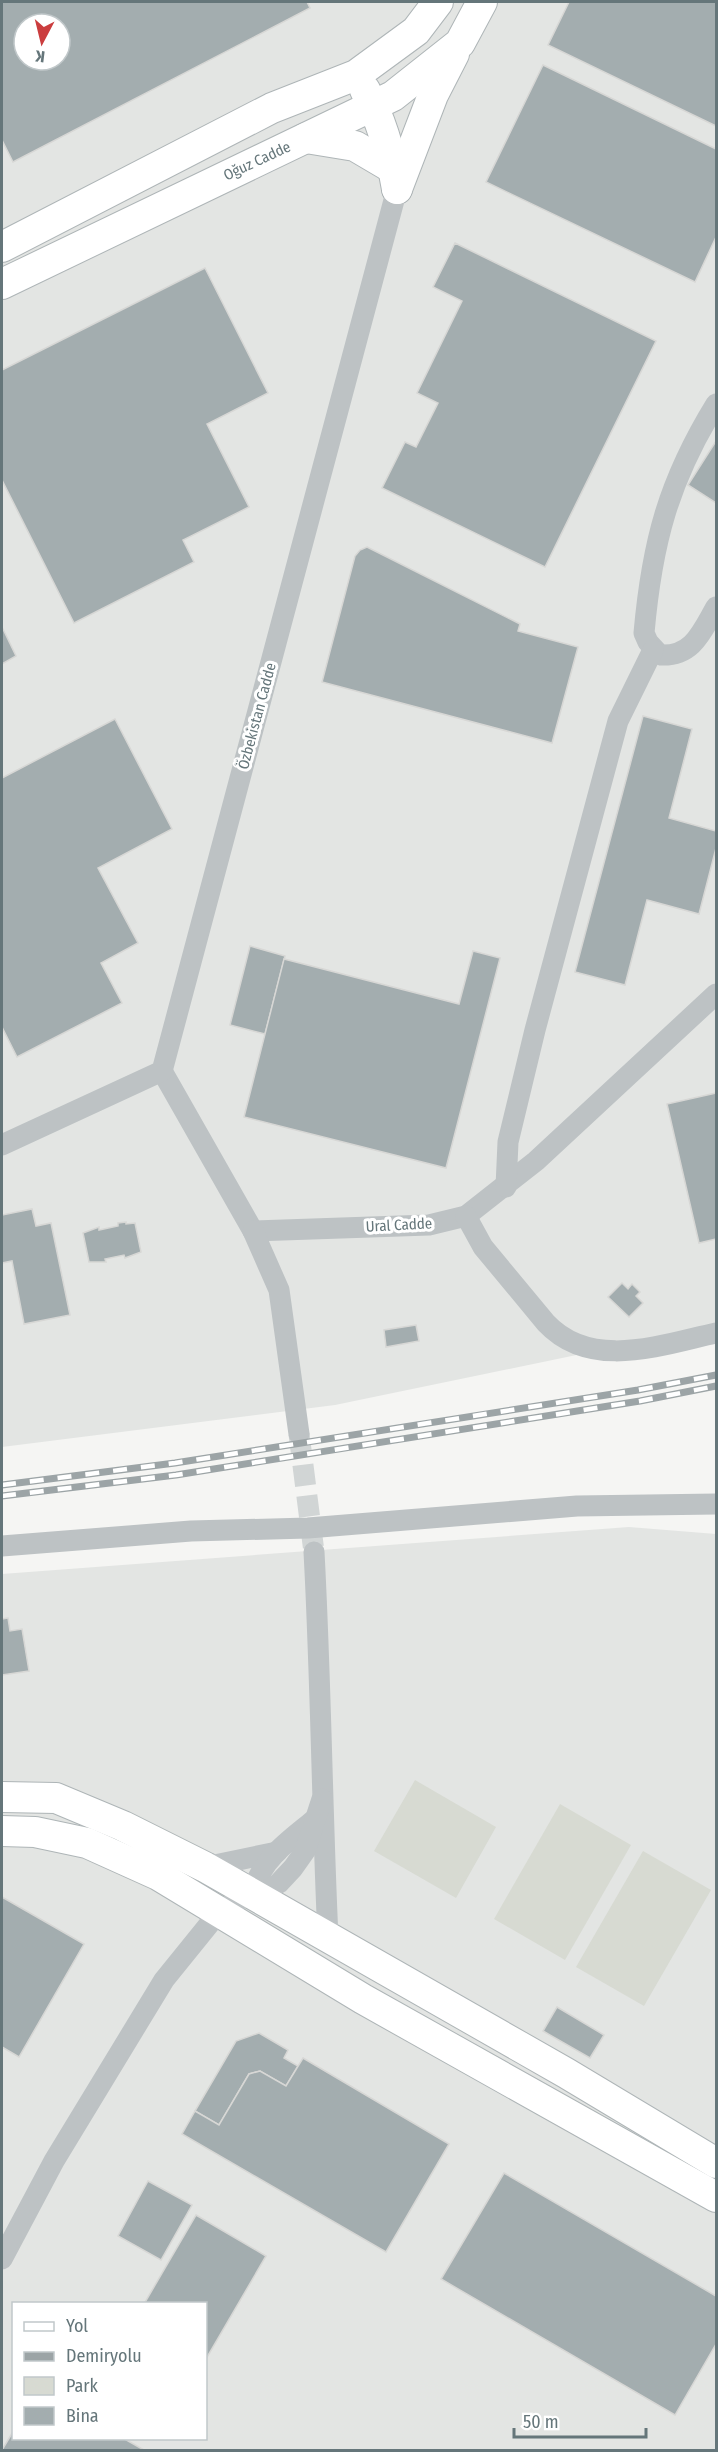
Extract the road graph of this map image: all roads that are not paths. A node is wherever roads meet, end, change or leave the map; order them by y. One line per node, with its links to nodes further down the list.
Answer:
1 (438, 2): 4 (street)
2 (482, 2): 3 (street, Oğuz Cadde)
3 (459, 43): 5 (street, Oğuz Cadde); 7 (street)
4 (356, 75): 5 (street); 8 (street)
5 (374, 107): 6 (street, Oğuz Cadde); 7 (street)
6 (306, 138): 7 (street); 9 (street, Oğuz Cadde)
7 (396, 179): 14 (street, Özbekistan Cadde)
8 (2, 247)
9 (2, 284)
10 (717, 404): 12 (street)
11 (717, 607): 12 (street)
12 (653, 650): 16 (street)
13 (717, 994): 16 (street, Ural Cadde)
14 (162, 1071): 15 (street); 18 (street)
15 (2, 1145)
16 (506, 1187): 17 (street, Ural Cadde)
17 (466, 1216): 18 (street, Ural Cadde); 19 (street)
18 (253, 1231): 20 (street)
19 (717, 1333)
20 (299, 1434)
21 (717, 1504): 22 (street)
22 (2, 1546)
23 (314, 1552): 25 (street)
24 (2, 1797): 29 (street)
25 (322, 1799): 26 (street); 32 (street)
26 (314, 1820): 28 (street); 30 (street)
27 (2, 1831): 31 (street)
28 (277, 1852): 29 (street); 30 (street)
29 (204, 1867): 30 (street)
30 (251, 1893): 31 (street); 32 (street)
31 (219, 1912): 34 (street); 35 (street)
32 (328, 1938): 33 (street)
33 (717, 2163)
34 (717, 2197)
35 (2, 2259)

